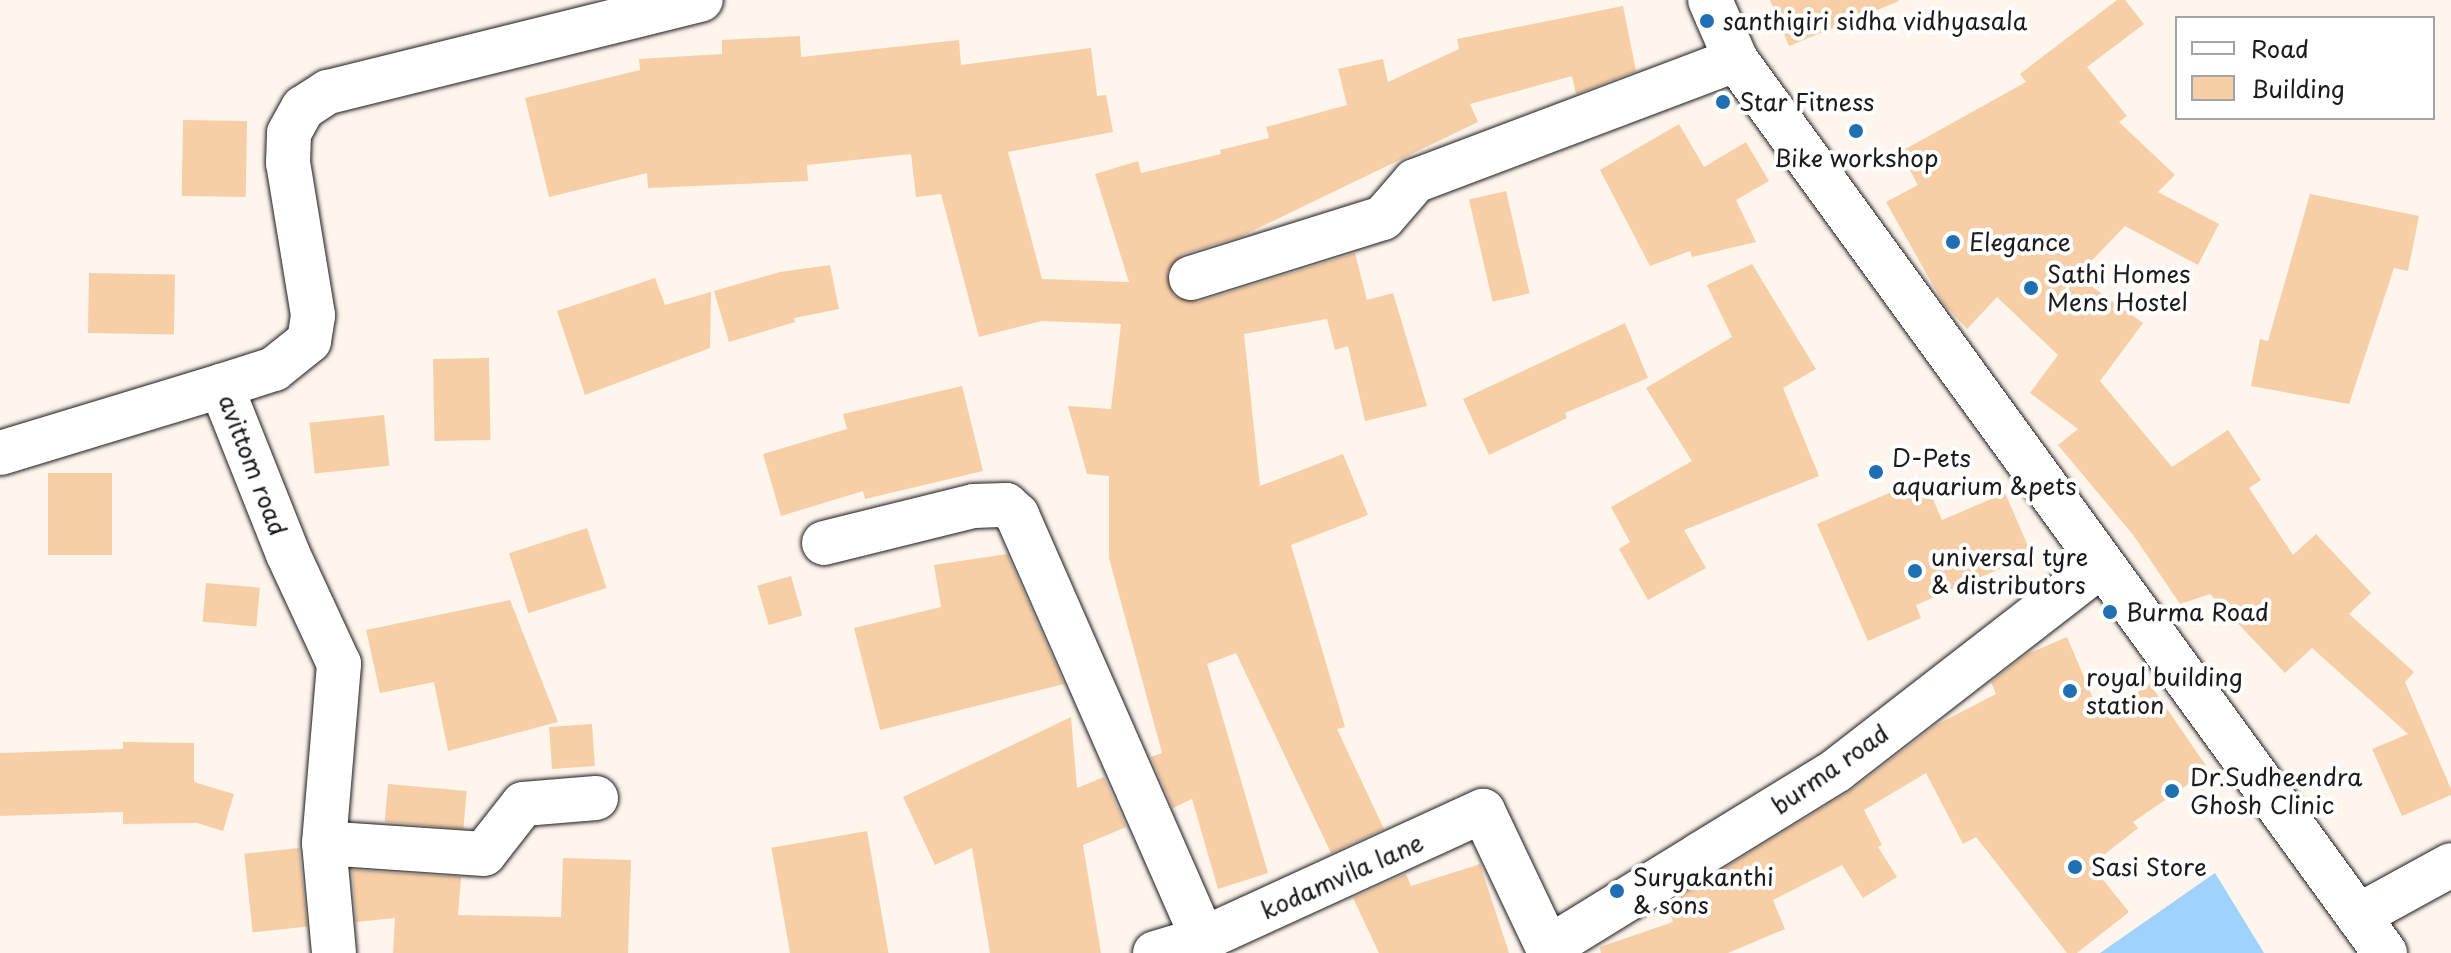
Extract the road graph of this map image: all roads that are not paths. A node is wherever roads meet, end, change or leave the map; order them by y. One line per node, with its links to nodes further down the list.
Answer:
1 (701, 0): 5 (street, avittom road)
2 (1710, 0): 3 (street)
3 (1736, 60): 4 (street); 8 (street)
4 (1191, 278)
5 (221, 386): 6 (street); 10 (street, avittom road)
6 (0, 453)
7 (824, 543): 13 (street)
8 (2101, 565): 12 (street); 14 (street, burma road)
9 (596, 798): 10 (street)
10 (324, 843): 15 (street)
11 (2451, 865): 12 (street)
12 (2358, 916): 17 (street)
13 (1203, 939): 14 (street, kodamvila lane); 16 (street, kodamvila lane)
14 (1549, 950)
15 (334, 953)
16 (1155, 953)
17 (2385, 953)

